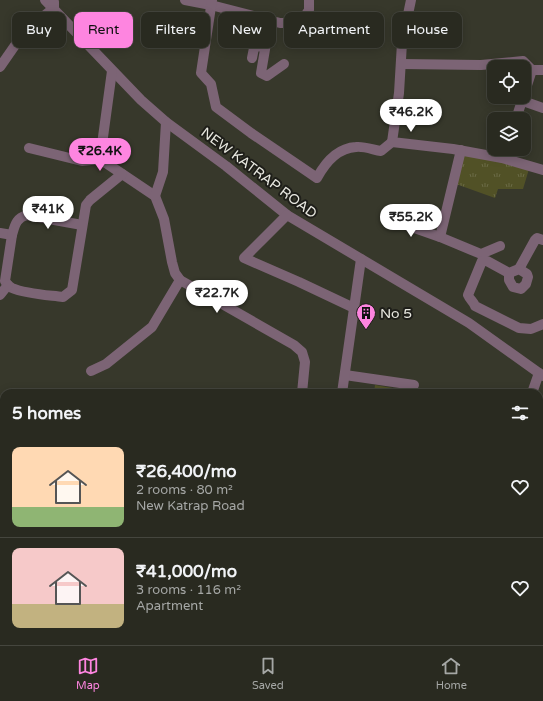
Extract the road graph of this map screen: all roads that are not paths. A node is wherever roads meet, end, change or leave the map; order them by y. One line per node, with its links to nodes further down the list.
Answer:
1 (45, 0): 6 (street, NEW KATRAP ROAD)
2 (185, 0): 5 (street)
3 (309, 0): 8 (street)
4 (411, 0): 13 (street)
5 (211, 2): 7 (street); 22 (street)
6 (54, 4): 14 (street); 17 (street, NEW KATRAP ROAD)
7 (244, 12)
8 (276, 22)
9 (254, 48): 11 (street)
10 (265, 48): 12 (street)
11 (252, 58)
12 (284, 64)
13 (401, 64): 15 (street); 22 (street)
14 (0, 67)
15 (532, 70): 16 (street); 18 (street)
16 (543, 70)
17 (112, 71): 21 (street, NEW KATRAP ROAD); 27 (street)
18 (531, 73)
19 (531, 104): 20 (street)
20 (543, 108)
21 (166, 122): 30 (street); 31 (street, NEW KATRAP ROAD)
22 (392, 142): 24 (street)
23 (30, 148): 27 (street)
24 (462, 150): 25 (street); 36 (street)
25 (487, 152)
26 (511, 156): 28 (street)
27 (100, 159): 29 (street)
28 (543, 170)
29 (122, 174): 30 (street); 33 (street)
30 (155, 196): 42 (street)
31 (287, 215): 39 (street, NEW KATRAP ROAD); 45 (street)
32 (389, 219): 36 (street)
33 (82, 225): 35 (street); 43 (street)
34 (0, 233): 35 (street)
35 (12, 235): 43 (street)
36 (440, 237): 38 (street)
37 (543, 240): 40 (street)
38 (500, 246)
39 (361, 259): 45 (street); 48 (street, NEW KATRAP ROAD)
40 (519, 269): 41 (street); 41 (street)
41 (509, 273): 46 (street)
42 (180, 280): 47 (street); 51 (street)
43 (8, 285): 44 (street)
44 (0, 295)
45 (354, 308): 49 (street)
46 (543, 324)
47 (91, 371)
48 (541, 374): 53 (street)
49 (345, 375): 50 (street); 52 (street)
50 (414, 385)
51 (302, 389)
52 (343, 389)
53 (534, 389)

